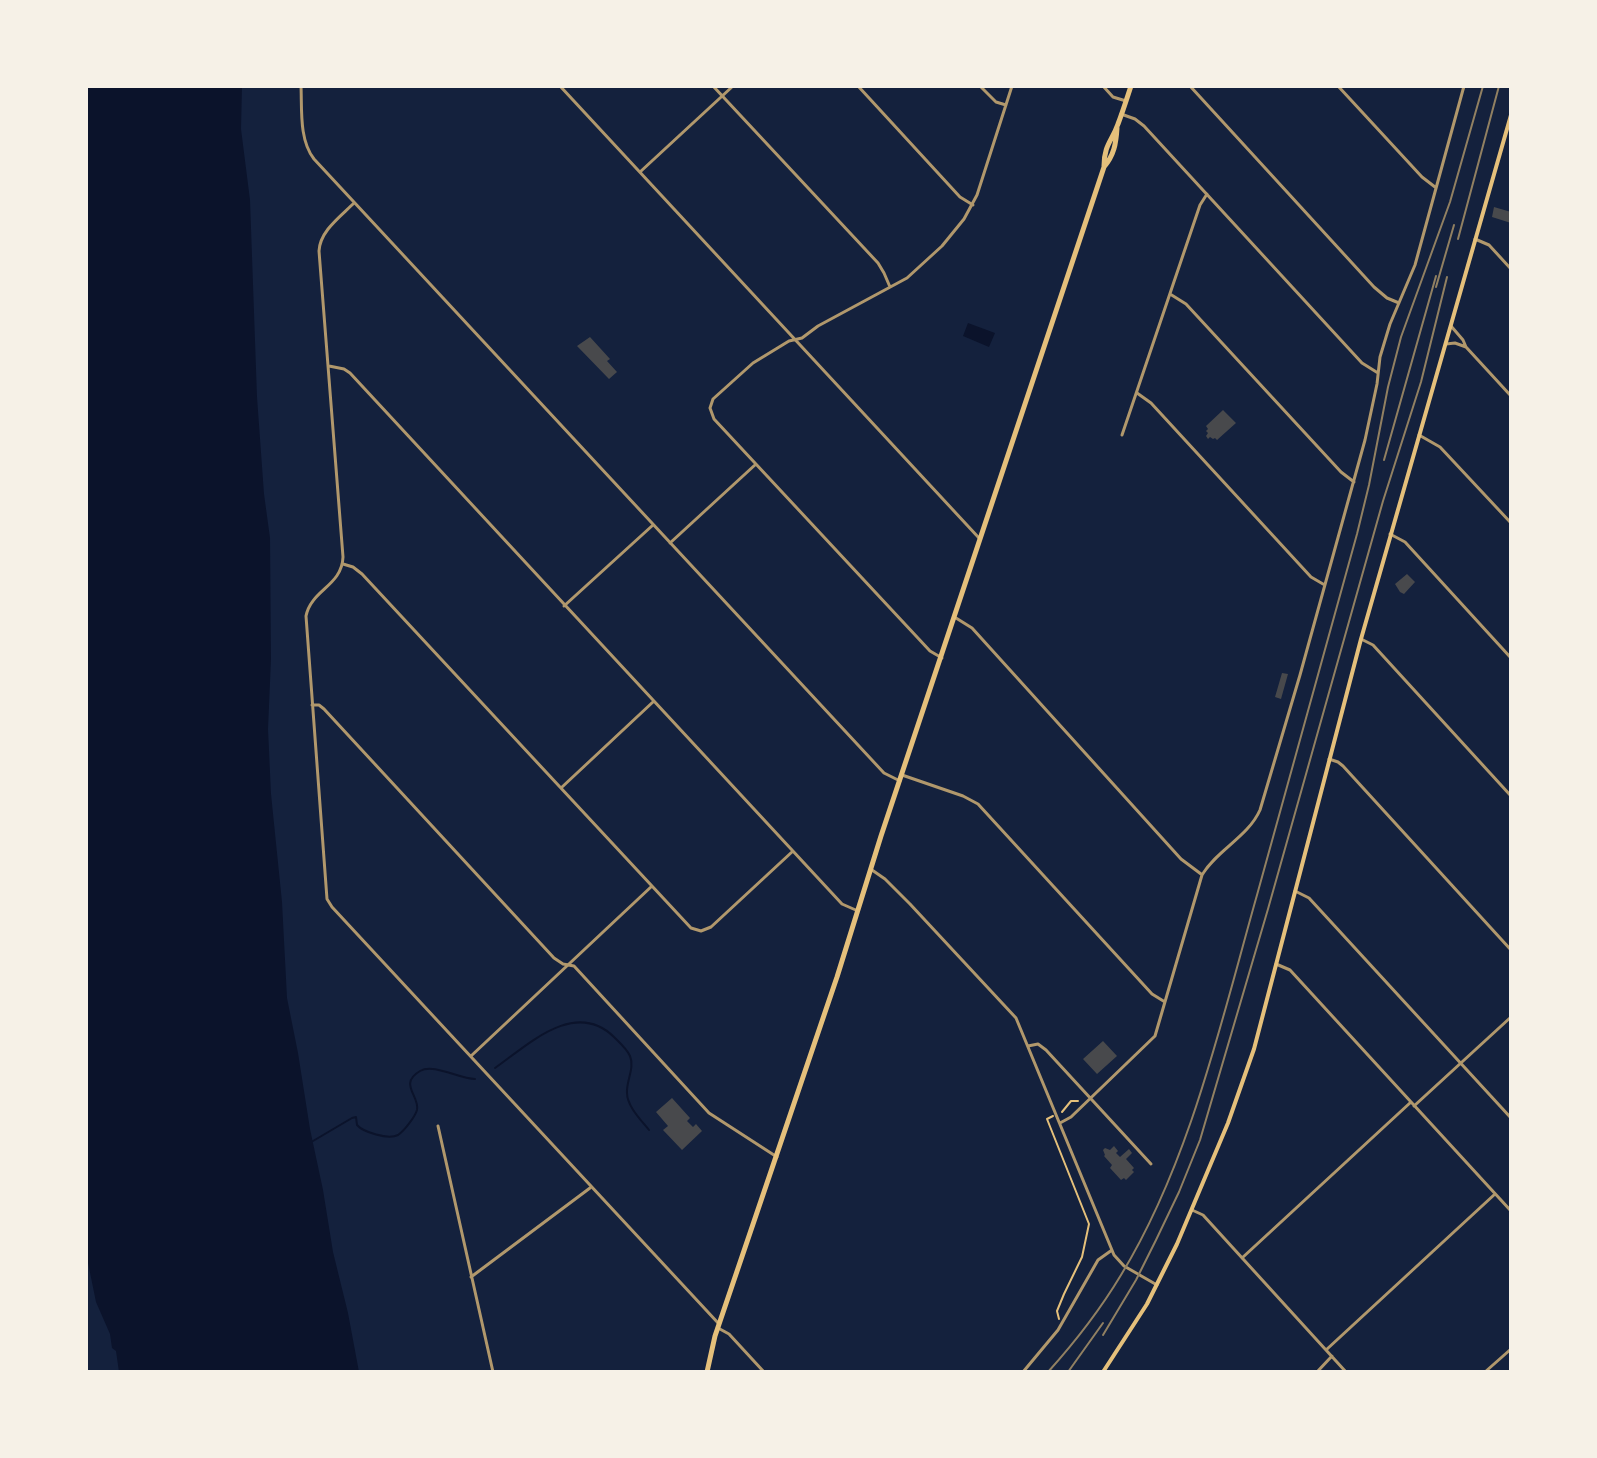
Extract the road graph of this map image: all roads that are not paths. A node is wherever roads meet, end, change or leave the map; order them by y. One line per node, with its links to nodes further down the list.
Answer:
1 (301, 86): 21 (street)
2 (560, 86): 18 (street)
3 (713, 86): 13 (street)
4 (733, 86): 13 (street)
5 (858, 86): 22 (street)
6 (980, 86): 15 (street)
7 (1012, 86): 15 (street)
8 (1103, 86): 14 (street)
9 (1131, 86): 14 (main road)
10 (1190, 86): 27 (street)
11 (1339, 86): 19 (street)
12 (1464, 86): 19 (street)
13 (722, 96): 18 (street); 25 (street)
14 (1126, 101): 16 (main road)
15 (1006, 105): 22 (street)
16 (1121, 114): 20 (street); 43 (main road)
17 (1511, 115): 23 (main road)
18 (640, 172): 29 (street)
19 (1436, 188): 27 (street)
20 (1207, 194): 26 (street); 33 (street)
21 (354, 203): 32 (street); 41 (street)
22 (973, 205): 25 (street)
23 (1475, 239): 24 (street); 28 (main road)
24 (1511, 269)
25 (890, 287): 29 (street)
26 (1170, 294): 34 (street); 39 (street)
27 (1399, 303): 33 (street)
28 (1451, 325): 30 (main road); 31 (street)
29 (795, 339): 38 (street); 43 (street)
30 (1445, 344): 31 (street); 37 (main road)
31 (1466, 347): 35 (street)
32 (328, 365): 45 (street); 47 (street)
33 (1378, 373): 39 (street)
34 (1137, 393): 36 (street); 46 (street)
35 (1511, 396)
36 (1122, 435)
37 (1419, 435): 40 (street); 42 (main road)
38 (756, 464): 44 (street); 50 (street)
39 (1354, 482): 46 (street)
40 (1511, 523)
41 (653, 525): 44 (street); 47 (street)
42 (1390, 534): 49 (main road); 51 (street)
43 (980, 540): 48 (main road)
44 (670, 543): 55 (street)
45 (343, 564): 53 (street); 56 (street)
46 (1325, 585): 60 (street)
47 (564, 606): 52 (street)
48 (956, 618): 50 (main road); 60 (street)
49 (1361, 639): 54 (main road); 57 (street)
50 (942, 658): 55 (main road)
51 (1511, 658)
52 (654, 701): 56 (street); 58 (street)
53 (312, 705): 66 (street); 70 (street)
54 (1329, 759): 62 (main road); 64 (street)
55 (901, 778): 59 (main road); 67 (street)
56 (561, 788): 61 (street)
57 (1511, 796)
58 (793, 851): 61 (street); 63 (street)
59 (871, 869): 63 (main road); 69 (street)
60 (1202, 875): 67 (street)
61 (652, 886): 66 (street)
62 (1295, 891): 65 (main road); 71 (street)
63 (858, 911): 77 (main road)
64 (1511, 950)
65 (1276, 964): 73 (street); 81 (main road)
66 (568, 965): 70 (street); 77 (street)
67 (1165, 1002): 72 (street)
68 (1511, 1017): 71 (street)
69 (1028, 1046): 72 (street); 75 (street)
70 (470, 1056): 79 (street)
71 (1460, 1063): 73 (street); 74 (street)
72 (1090, 1098): 75 (street); 78 (street)
73 (1413, 1104): 80 (street); 84 (street)
74 (1511, 1118)
75 (1060, 1123): 83 (street)
76 (438, 1126): 85 (street)
77 (777, 1157): 87 (main road)
78 (1151, 1164)
79 (591, 1187): 85 (street); 87 (street)
80 (1495, 1194): 82 (street); 89 (street)
81 (1192, 1210): 84 (street); 86 (main road)
82 (1511, 1211)
83 (1112, 1250): 86 (street); 94 (street)
84 (1242, 1258): 89 (street)
85 (471, 1277): 91 (street)
86 (1157, 1285): 95 (main road)
87 (718, 1326): 92 (main road); 93 (street)
88 (1511, 1349): 98 (street)
89 (1326, 1350): 90 (street)
90 (1332, 1356): 96 (street); 97 (street)
91 (493, 1372)
92 (707, 1372)
93 (764, 1372)
94 (1023, 1372)
95 (1103, 1372)
96 (1317, 1372)
97 (1346, 1372)
98 (1485, 1372)

